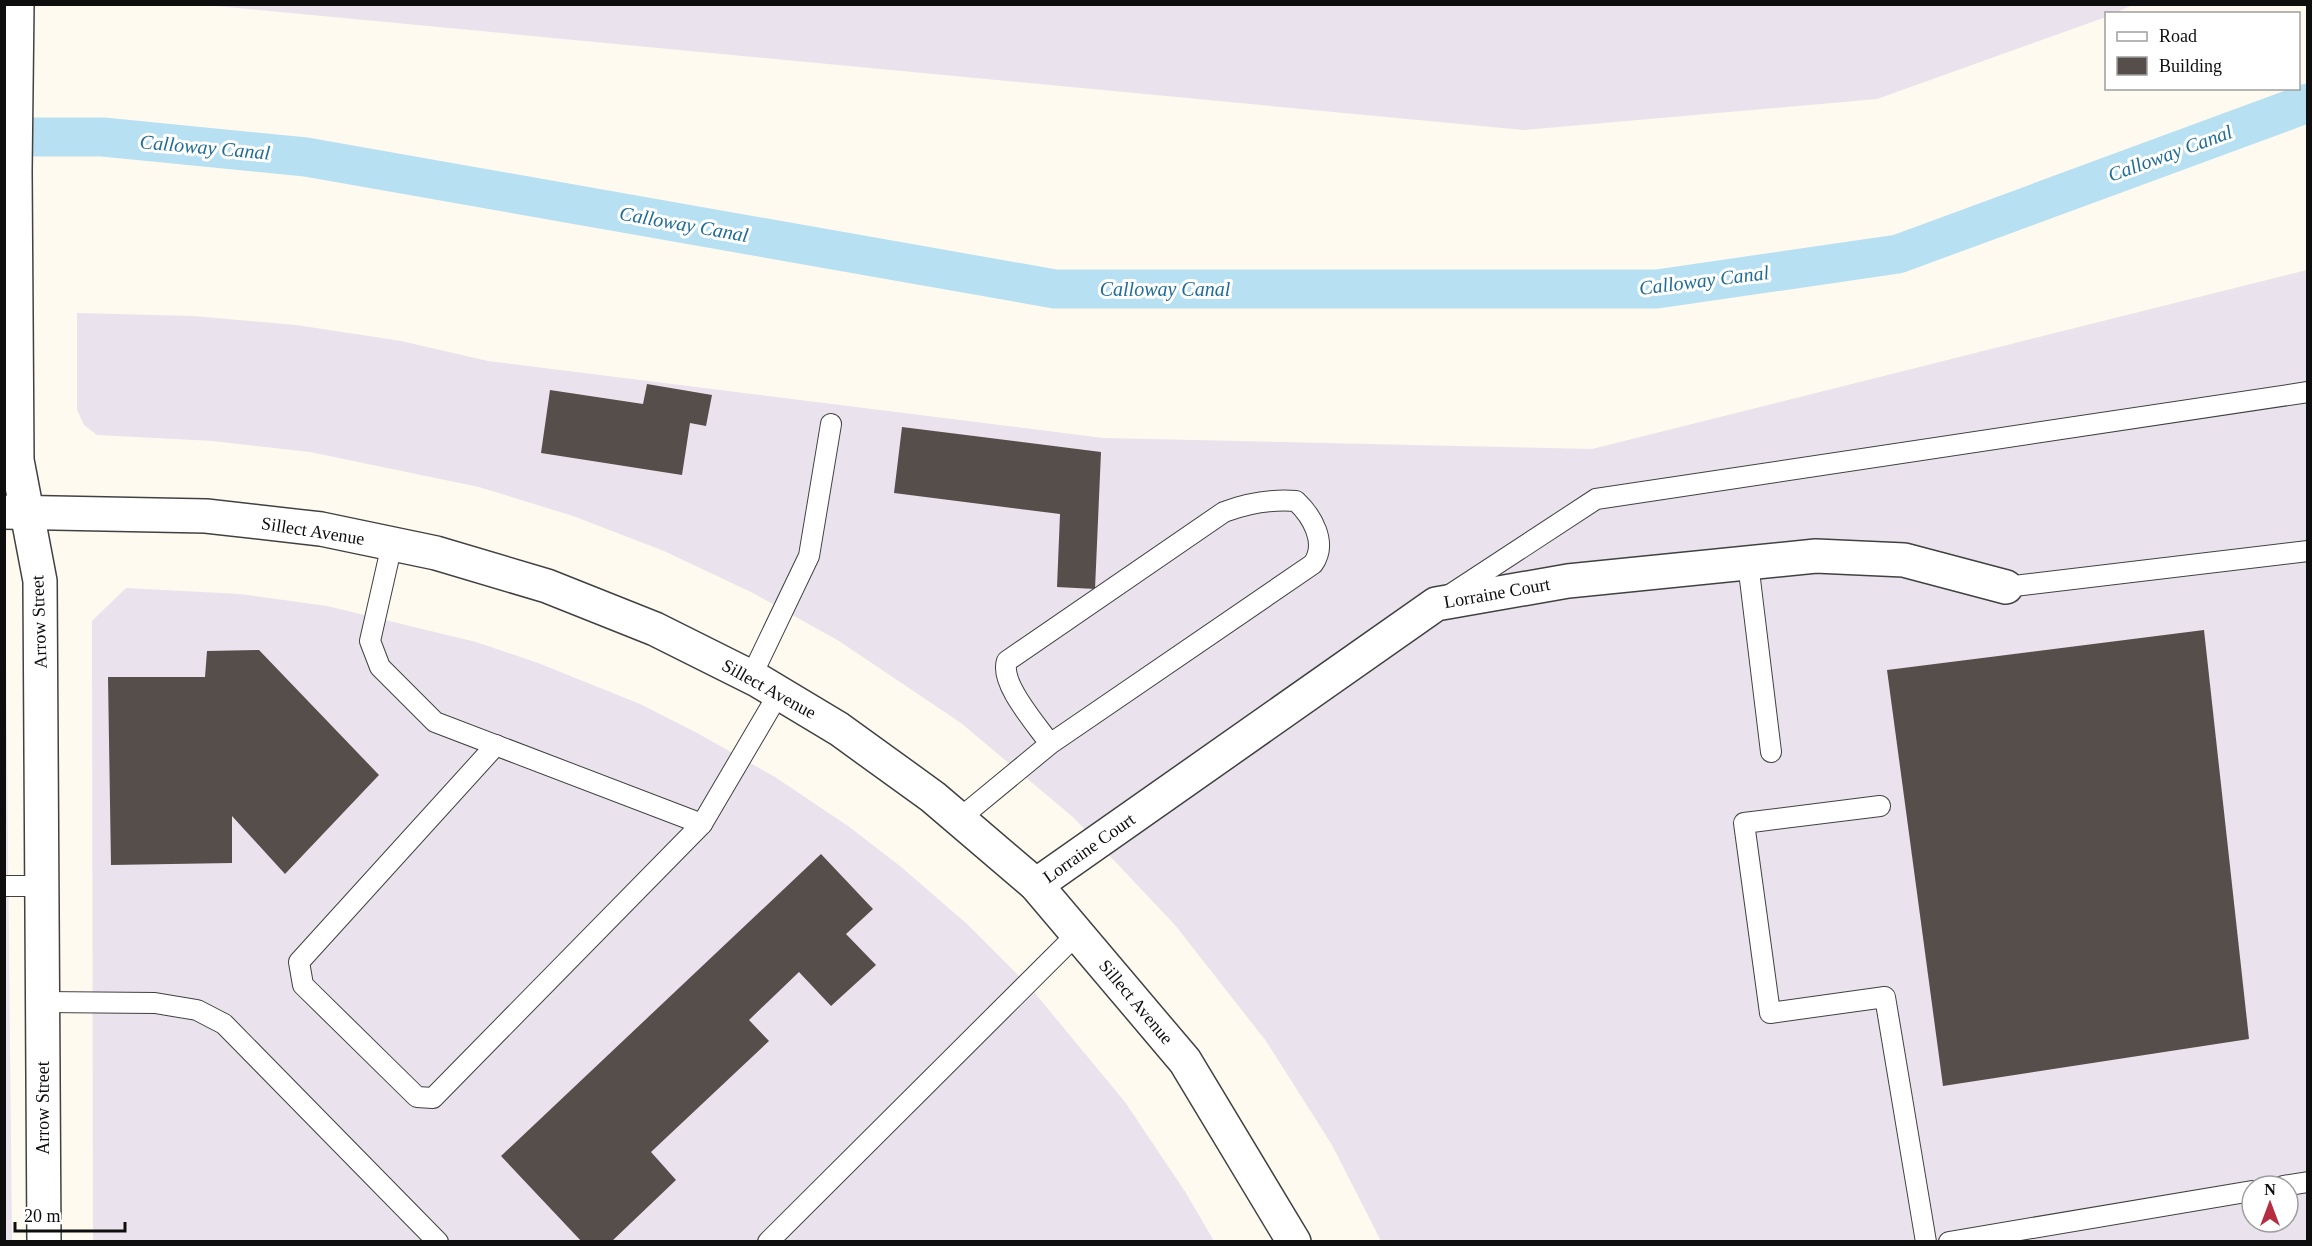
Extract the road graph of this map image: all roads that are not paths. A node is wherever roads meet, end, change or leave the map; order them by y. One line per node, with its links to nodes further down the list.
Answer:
1 (17, 4): 4 (street, Arrow Street)
2 (2307, 392): 9 (lane)
3 (831, 424): 10 (lane)
4 (16, 512): 5 (street, Sillect Avenue); 20 (street, Arrow Street)
5 (392, 544): 10 (street, Sillect Avenue); 13 (lane)
6 (2307, 550): 8 (lane)
7 (1748, 563): 8 (street, Lorraine Court); 9 (street, Lorraine Court); 14 (lane)
8 (2006, 587)
9 (1436, 604): 18 (street, Lorraine Court)
10 (751, 677): 11 (street, Sillect Avenue)
11 (779, 693): 16 (street, Sillect Avenue); 17 (lane)
12 (1050, 744): 12 (lane); 16 (lane)
13 (496, 745): 17 (lane); 17 (lane)
14 (1771, 752)
15 (1880, 806): 28 (lane)
16 (959, 819): 18 (street, Sillect Avenue)
17 (702, 825)
18 (1036, 885): 21 (street, Sillect Avenue)
19 (4, 886): 20 (lane)
20 (42, 886): 22 (street, Arrow Street)
21 (1078, 933): 26 (lane); 27 (street, Sillect Avenue)
22 (43, 1002): 24 (street, Arrow Street); 25 (lane)
23 (2240, 1193): 29 (lane)
24 (44, 1242)
25 (438, 1242)
26 (768, 1242)
27 (1294, 1242)
28 (1926, 1242)
29 (1949, 1242)

